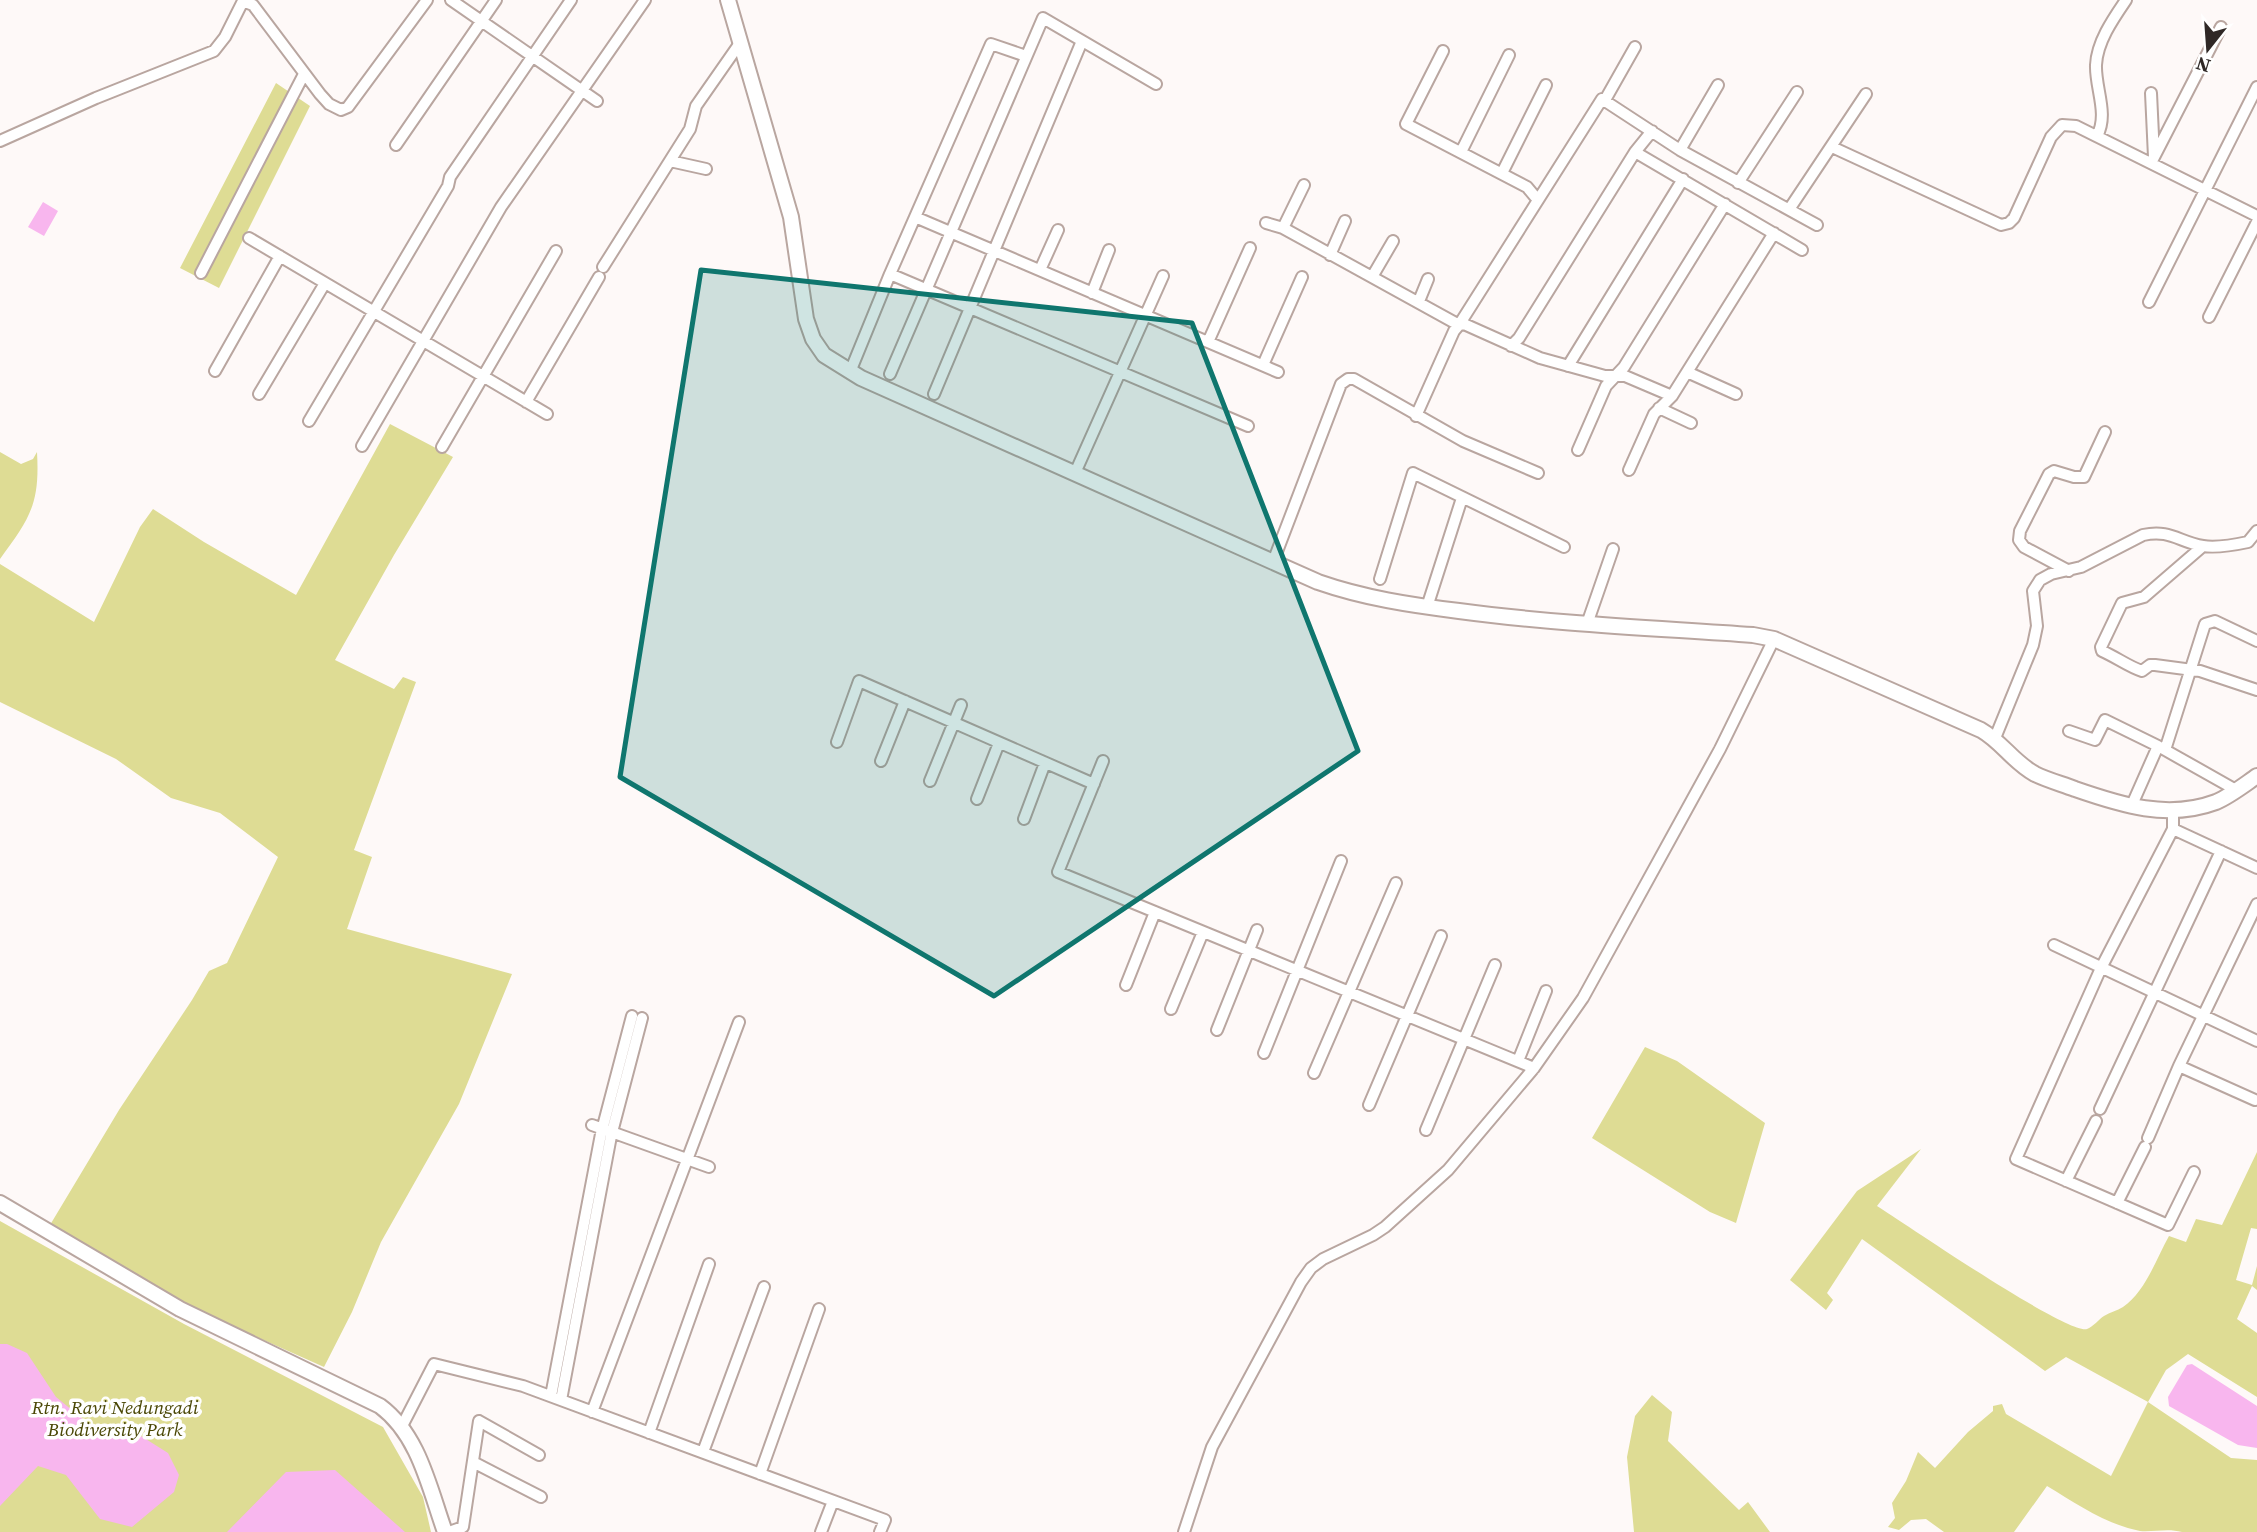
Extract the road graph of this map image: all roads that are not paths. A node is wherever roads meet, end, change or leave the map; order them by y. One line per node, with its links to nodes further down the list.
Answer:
1 (427, 0): 17 (street)
2 (451, 0): 8 (street)
3 (496, 0): 8 (street)
4 (571, 0): 16 (street)
5 (645, 0): 22 (street)
6 (728, 0): 11 (street)
7 (2126, 0): 29 (street)
8 (482, 22): 16 (street); 31 (street)
9 (2221, 27): 37 (street)
10 (1082, 41): 15 (street); 18 (street); 63 (street)
11 (740, 43): 36 (street); 89 (street)
12 (1635, 47): 26 (street)
13 (1443, 51): 34 (street)
14 (1509, 55): 34 (street)
15 (1026, 56): 48 (street); 55 (street)
16 (533, 57): 22 (street); 79 (street)
17 (304, 74): 30 (street); 67 (street)
18 (1156, 85)
19 (1546, 85): 39 (street)
20 (1718, 85): 33 (street)
21 (2257, 87): 43 (street)
22 (582, 91): 27 (street); 83 (street)
23 (1797, 92): 41 (street)
24 (2151, 93): 37 (street)
25 (1866, 94): 32 (street)
26 (1605, 100): 28 (street); 44 (street)
27 (597, 101)
28 (1652, 131): 33 (street); 35 (street)
29 (2097, 136): 32 (street); 37 (street)
30 (0, 141)
31 (397, 145)
32 (1832, 147): 46 (street)
33 (1680, 150): 41 (street)
34 (1461, 152): 39 (street)
35 (1636, 152): 40 (street); 85 (street)
36 (670, 161): 38 (street); 100 (street)
37 (2153, 161): 43 (street)
38 (706, 169)
39 (1502, 173): 44 (street)
40 (1683, 179): 45 (street); 87 (street)
41 (1738, 183): 46 (street)
42 (1304, 185): 53 (street)
43 (2205, 190): 47 (street); 77 (street)
44 (1537, 199): 82 (street)
45 (1725, 204): 56 (street); 95 (street)
46 (1790, 208): 52 (street)
47 (2257, 216)
48 (915, 217): 55 (street); 68 (street)
49 (1345, 221): 64 (street)
50 (2257, 222): 81 (street)
51 (1266, 223): 53 (street)
52 (1817, 225)
53 (1283, 228): 64 (street)
54 (1058, 230): 66 (street)
55 (951, 232): 63 (street); 74 (street)
56 (1774, 233): 61 (street); 92 (street)
57 (249, 238): 65 (street)
58 (1393, 242): 71 (street)
59 (1250, 248): 84 (street)
60 (1109, 250): 75 (street)
61 (1802, 250)
62 (556, 251): 94 (street)
63 (994, 251): 66 (street); 78 (street)
64 (1330, 254): 71 (street)
65 (280, 256): 73 (street); 88 (street)
66 (1040, 270): 75 (street)
67 (201, 273)
68 (890, 274): 74 (street); 89 (street)
69 (1163, 276): 80 (street)
70 (1303, 277): 86 (street)
71 (1372, 277): 76 (street)
72 (1429, 279): 76 (street)
73 (325, 283): 79 (street); 96 (street)
74 (926, 289): 78 (street); 93 (street)
75 (1092, 293): 80 (street)
76 (1419, 301): 82 (street)
77 (2149, 302)
78 (970, 308): 90 (street); 97 (street)
79 (374, 312): 83 (street); 104 (street)
80 (1145, 315): 84 (street); 90 (street)
81 (2210, 317)
82 (1459, 325): 85 (street); 103 (street)
83 (423, 341): 94 (street); 108 (street)
84 (1208, 342): 86 (street)
85 (1511, 346): 87 (street)
86 (1263, 365): 91 (street)
87 (1568, 366): 95 (street)
88 (215, 371)
89 (850, 372): 112 (street)
90 (1120, 372): 106 (street); 112 (street)
91 (1278, 372)
92 (1687, 373): 98 (street); 99 (street)
93 (890, 374)
94 (483, 376): 100 (street); 109 (street)
95 (1615, 376): 99 (street); 110 (street)
96 (259, 394)
97 (934, 394)
98 (1735, 394)
99 (1672, 396): 101 (street)
100 (526, 402): 102 (street)
101 (1659, 408): 105 (street); 111 (street)
102 (547, 414)
103 (1416, 416): 113 (street); 119 (street)
104 (309, 421)
105 (1691, 423)
106 (1248, 426)
107 (2105, 432): 120 (street)
108 (362, 446)
109 (442, 447)
110 (1578, 450)
111 (1629, 470)
112 (1075, 473): 119 (street)
113 (1538, 473)
114 (1462, 498): 117 (street); 121 (street); 122 (street)
115 (2257, 532): 116 (street)
116 (2203, 546): 120 (street); 126 (street)
117 (1564, 547)
118 (1613, 550): 123 (street)
119 (1273, 562): 122 (street)
120 (2069, 571): 132 (street)
121 (1380, 579)
122 (1427, 607): 123 (street)
123 (1587, 624): 124 (street)
124 (1774, 639): 132 (street); 177 (street)
125 (2257, 641): 126 (street)
126 (2191, 670): 127 (street); 135 (street)
127 (2257, 690)
128 (905, 701): 130 (street); 133 (street); 136 (street)
129 (961, 705): 130 (street)
130 (954, 723): 134 (street); 140 (street)
131 (2069, 731): 135 (street)
132 (1995, 738): 144 (street)
133 (837, 742)
134 (999, 743): 138 (street); 143 (street)
135 (2161, 748): 142 (street); 144 (street)
136 (881, 761)
137 (1103, 761): 141 (street)
138 (1045, 763): 141 (street); 146 (street)
139 (2257, 776): 142 (street)
140 (930, 781)
141 (1094, 784): 153 (street)
142 (2236, 790): 145 (street)
143 (977, 799)
144 (2131, 807): 145 (street)
145 (2173, 810): 147 (street)
146 (1024, 818)
147 (2173, 829): 148 (street); 160 (street)
148 (2221, 851): 150 (street); 165 (street)
149 (1341, 861): 161 (street)
150 (2257, 868)
151 (1396, 883): 164 (street)
152 (2257, 904): 169 (street)
153 (1155, 912): 155 (street); 162 (street)
154 (1257, 930): 158 (street)
155 (1203, 932): 158 (street); 166 (street)
156 (1441, 936): 167 (street)
157 (2054, 945): 160 (street)
158 (1249, 950): 161 (street); 171 (street)
159 (1495, 965): 172 (street)
160 (2101, 968): 165 (street); 188 (street)
161 (1297, 970): 164 (street); 174 (street)
162 (1126, 985)
163 (1546, 991): 175 (street)
164 (1349, 992): 167 (street); 178 (street)
165 (2155, 993): 169 (street); 181 (street)
166 (1171, 1009)
167 (1407, 1016): 172 (street); 180 (street)
168 (637, 1017): 183 (street)
169 (2204, 1017): 173 (street); 176 (street)
170 (739, 1022): 185 (street)
171 (1217, 1030)
172 (1463, 1039): 175 (street); 184 (street)
173 (2256, 1039)
174 (1264, 1053)
175 (1518, 1061): 177 (street)
176 (2179, 1066): 179 (street); 190 (street)
177 (1534, 1068): 207 (street)
178 (1314, 1073)
179 (2255, 1101)
180 (1369, 1105)
181 (2100, 1109)
182 (2096, 1121): 188 (street)
183 (602, 1128): 185 (street); 194 (street)
184 (1426, 1130)
185 (687, 1160): 186 (street); 195 (street)
186 (709, 1167)
187 (2194, 1172): 190 (street)
188 (2066, 1181): 190 (street)
189 (0, 1203): 196 (street)
190 (2117, 1203)
191 (709, 1264): 197 (street)
192 (764, 1287): 198 (street)
193 (819, 1309): 201 (street)
194 (556, 1398): 195 (street); 196 (street)
195 (592, 1412): 197 (street)
196 (402, 1426): 204 (street)
197 (649, 1433): 198 (street)
198 (703, 1452): 201 (street)
199 (539, 1455): 200 (street)
200 (473, 1462): 202 (street); 204 (street)
201 (760, 1474): 203 (street)
202 (541, 1497)
203 (833, 1501): 205 (street); 206 (street)
204 (447, 1532)
205 (821, 1532)
206 (880, 1532)
207 (1184, 1532)

